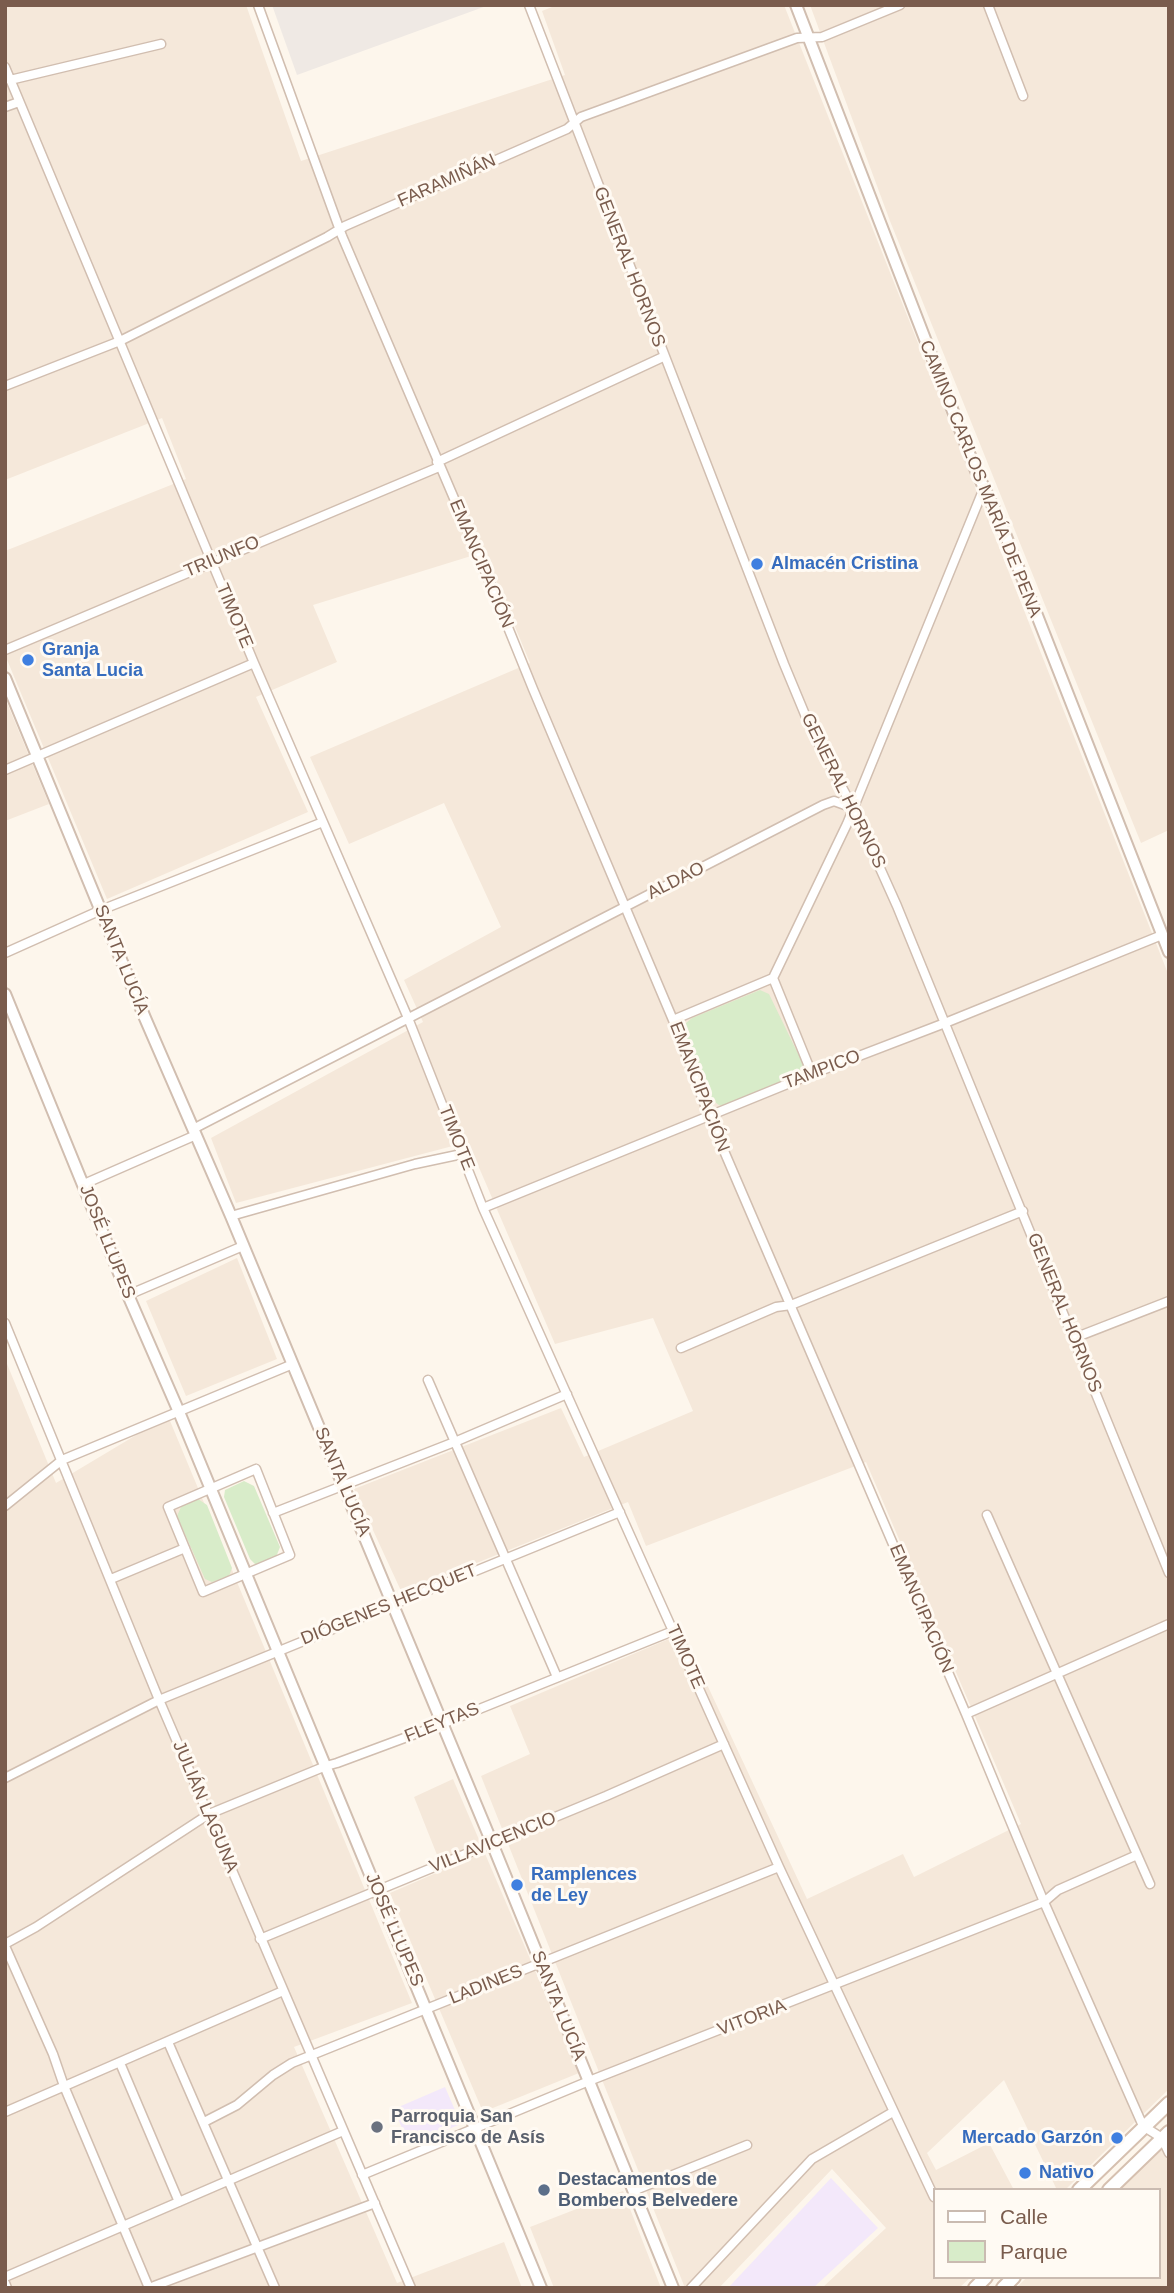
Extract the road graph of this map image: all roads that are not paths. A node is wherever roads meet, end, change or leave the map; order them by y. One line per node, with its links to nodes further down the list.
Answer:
1 (258, 5): 14 (street, EMANCIPACIÓN)
2 (529, 5): 13 (street, GENERAL HORNOS)
3 (796, 5): 6 (street, CAMINO CARLOS MARÍA DE PENA)
4 (900, 5): 6 (street, FARAMIÑÁN)
5 (988, 5): 10 (street)
6 (809, 38): 13 (street, FARAMIÑÁN); 19 (street, CAMINO CARLOS MARÍA DE PENA)
7 (161, 44): 9 (street)
8 (5, 66): 9 (street, TIMOTE)
9 (10, 80): 11 (street, TIMOTE)
10 (1023, 96)
11 (19, 102): 12 (street); 15 (street, TIMOTE)
12 (5, 107)
13 (573, 122): 14 (street, FARAMIÑÁN); 16 (street, GENERAL HORNOS)
14 (340, 229): 15 (street, FARAMIÑÁN); 18 (street, EMANCIPACIÓN)
15 (120, 341): 17 (street, FARAMIÑÁN); 20 (street, TIMOTE)
16 (663, 357): 18 (street, TRIUNFO); 26 (street, GENERAL HORNOS)
17 (5, 386)
18 (438, 465): 20 (street, TRIUNFO); 28 (street, EMANCIPACIÓN)
19 (984, 488): 26 (street); 30 (street, CAMINO CARLOS MARÍA DE PENA)
20 (211, 562): 21 (street, TRIUNFO); 22 (street, TIMOTE)
21 (5, 650)
22 (254, 663): 24 (street); 27 (street, TIMOTE)
23 (5, 678): 24 (street, SANTA LUCÍA)
24 (37, 756): 25 (street); 29 (street, SANTA LUCÍA)
25 (5, 770)
26 (853, 808): 28 (street, ALDAO); 33 (street); 37 (street, GENERAL HORNOS)
27 (323, 822): 29 (street); 35 (street, TIMOTE)
28 (625, 907): 35 (street, ALDAO); 36 (street, EMANCIPACIÓN)
29 (101, 910): 32 (street); 40 (street, SANTA LUCÍA)
30 (1161, 935): 31 (street, CAMINO CARLOS MARÍA DE PENA); 37 (street, TAMPICO)
31 (1169, 952)
32 (5, 953)
33 (773, 978): 36 (street); 38 (street)
34 (5, 994): 42 (street, JOSÉ LLUPES)
35 (408, 1018): 40 (street, ALDAO); 41 (street, TIMOTE)
36 (673, 1020): 39 (street, EMANCIPACIÓN)
37 (945, 1023): 38 (street, TAMPICO); 44 (street, GENERAL HORNOS)
38 (812, 1074): 39 (street, TAMPICO)
39 (709, 1116): 43 (street, TAMPICO); 49 (street, EMANCIPACIÓN)
40 (194, 1132): 42 (street, ALDAO); 45 (street, SANTA LUCÍA)
41 (462, 1154): 43 (street, TIMOTE); 45 (street)
42 (84, 1184): 47 (street, JOSÉ LLUPES)
43 (483, 1208): 56 (street, TIMOTE)
44 (1023, 1212): 49 (street); 51 (street, GENERAL HORNOS)
45 (231, 1216): 46 (street, SANTA LUCÍA)
46 (243, 1246): 47 (street); 54 (street, SANTA LUCÍA)
47 (128, 1295): 57 (street, JOSÉ LLUPES)
48 (1169, 1300): 51 (street)
49 (791, 1305): 53 (street); 78 (street, EMANCIPACIÓN)
50 (5, 1323): 52 (street, JULIÁN LAGUNA)
51 (1074, 1338): 68 (street, GENERAL HORNOS)
52 (9, 1343): 59 (street, JULIÁN LAGUNA)
53 (681, 1349)
54 (293, 1364): 57 (street); 60 (street, SANTA LUCÍA)
55 (428, 1380): 58 (street)
56 (567, 1394): 58 (street); 63 (street, TIMOTE)
57 (179, 1412): 59 (street); 61 (street, JOSÉ LLUPES)
58 (457, 1441): 60 (street); 67 (street)
59 (62, 1460): 62 (street); 70 (street, JULIÁN LAGUNA)
60 (344, 1485): 64 (street); 71 (street, SANTA LUCÍA)
61 (211, 1489): 64 (street); 66 (street); 69 (street, JOSÉ LLUPES)
62 (5, 1506)
63 (620, 1512): 67 (street, DIÓGENES HECQUET); 73 (street, TIMOTE)
64 (273, 1513): 69 (street)
65 (987, 1515): 75 (street)
66 (185, 1548): 69 (street); 70 (street)
67 (505, 1557): 71 (street, DIÓGENES HECQUET); 76 (street)
68 (1169, 1573)
69 (245, 1574): 74 (street, JOSÉ LLUPES)
70 (111, 1579): 77 (street, JULIÁN LAGUNA)
71 (392, 1605): 74 (street, DIÓGENES HECQUET); 79 (street, SANTA LUCÍA)
72 (1169, 1624): 75 (street)
73 (673, 1630): 76 (street, FLEYTAS); 80 (street, TIMOTE)
74 (277, 1651): 77 (street, DIÓGENES HECQUET); 81 (street, JOSÉ LLUPES)
75 (1057, 1674): 78 (street); 85 (street)
76 (557, 1676): 79 (street, FLEYTAS)
77 (159, 1700): 82 (street, DIÓGENES HECQUET); 83 (street, JULIÁN LAGUNA)
78 (966, 1714): 89 (street, EMANCIPACIÓN)
79 (442, 1724): 81 (street, FLEYTAS); 84 (street, SANTA LUCÍA)
80 (724, 1744): 84 (street, VILLAVICENCIO); 86 (street, TIMOTE)
81 (326, 1766): 83 (street, FLEYTAS); 88 (street, JOSÉ LLUPES)
82 (5, 1778)
83 (209, 1814): 90 (street, JULIÁN LAGUNA); 91 (street, FLEYTAS)
84 (492, 1843): 88 (street, VILLAVICENCIO); 92 (street, SANTA LUCÍA)
85 (1137, 1855): 87 (street); 89 (street, VITORIA)
86 (779, 1867): 92 (street, LADINES); 93 (street, TIMOTE)
87 (1150, 1884)
88 (377, 1890): 90 (street, VILLAVICENCIO); 95 (street, JOSÉ LLUPES)
89 (1044, 1902): 93 (street, VITORIA); 105 (street, EMANCIPACIÓN)
90 (260, 1939): 94 (street, JULIÁN LAGUNA)
91 (5, 1945): 100 (street)
92 (541, 1963): 95 (street, LADINES); 99 (street, SANTA LUCÍA)
93 (835, 1986): 99 (street, VITORIA); 103 (street, TIMOTE)
94 (283, 1992): 96 (street); 97 (street, JULIÁN LAGUNA)
95 (427, 2009): 97 (street, LADINES); 106 (street, JOSÉ LLUPES)
96 (168, 2042): 98 (street); 104 (street)
97 (311, 2056): 104 (street, LADINES); 107 (street, JULIÁN LAGUNA)
98 (120, 2063): 100 (street); 117 (street)
99 (589, 2081): 106 (street, VITORIA); 115 (street, SANTA LUCÍA)
100 (64, 2086): 102 (street); 119 (street)
101 (1169, 2102): 105 (main road)
102 (5, 2112)
103 (893, 2112): 116 (street, TIMOTE); 127 (street)
104 (204, 2122): 112 (street)
105 (1143, 2126): 108 (street); 113 (main road)
106 (477, 2128): 111 (street, VITORIA); 125 (street, JOSÉ LLUPES)
107 (343, 2131): 111 (street, JULIÁN LAGUNA); 112 (street)
108 (1165, 2135): 110 (street); 114 (main road)
109 (747, 2146): 115 (street)
110 (1169, 2153)
111 (362, 2175): 118 (street, JULIÁN LAGUNA)
112 (229, 2181): 117 (street); 120 (street)
113 (1081, 2188)
114 (1111, 2188)
115 (633, 2191): 126 (street, SANTA LUCÍA)
116 (932, 2193)
117 (179, 2202): 119 (street)
118 (374, 2203): 120 (street); 124 (street, JULIÁN LAGUNA)
119 (123, 2227): 121 (street); 122 (street)
120 (258, 2248): 122 (street); 123 (street)
121 (5, 2277)
122 (149, 2288)
123 (275, 2288)
124 (411, 2288)
125 (541, 2288)
126 (673, 2288)
127 (691, 2288)

